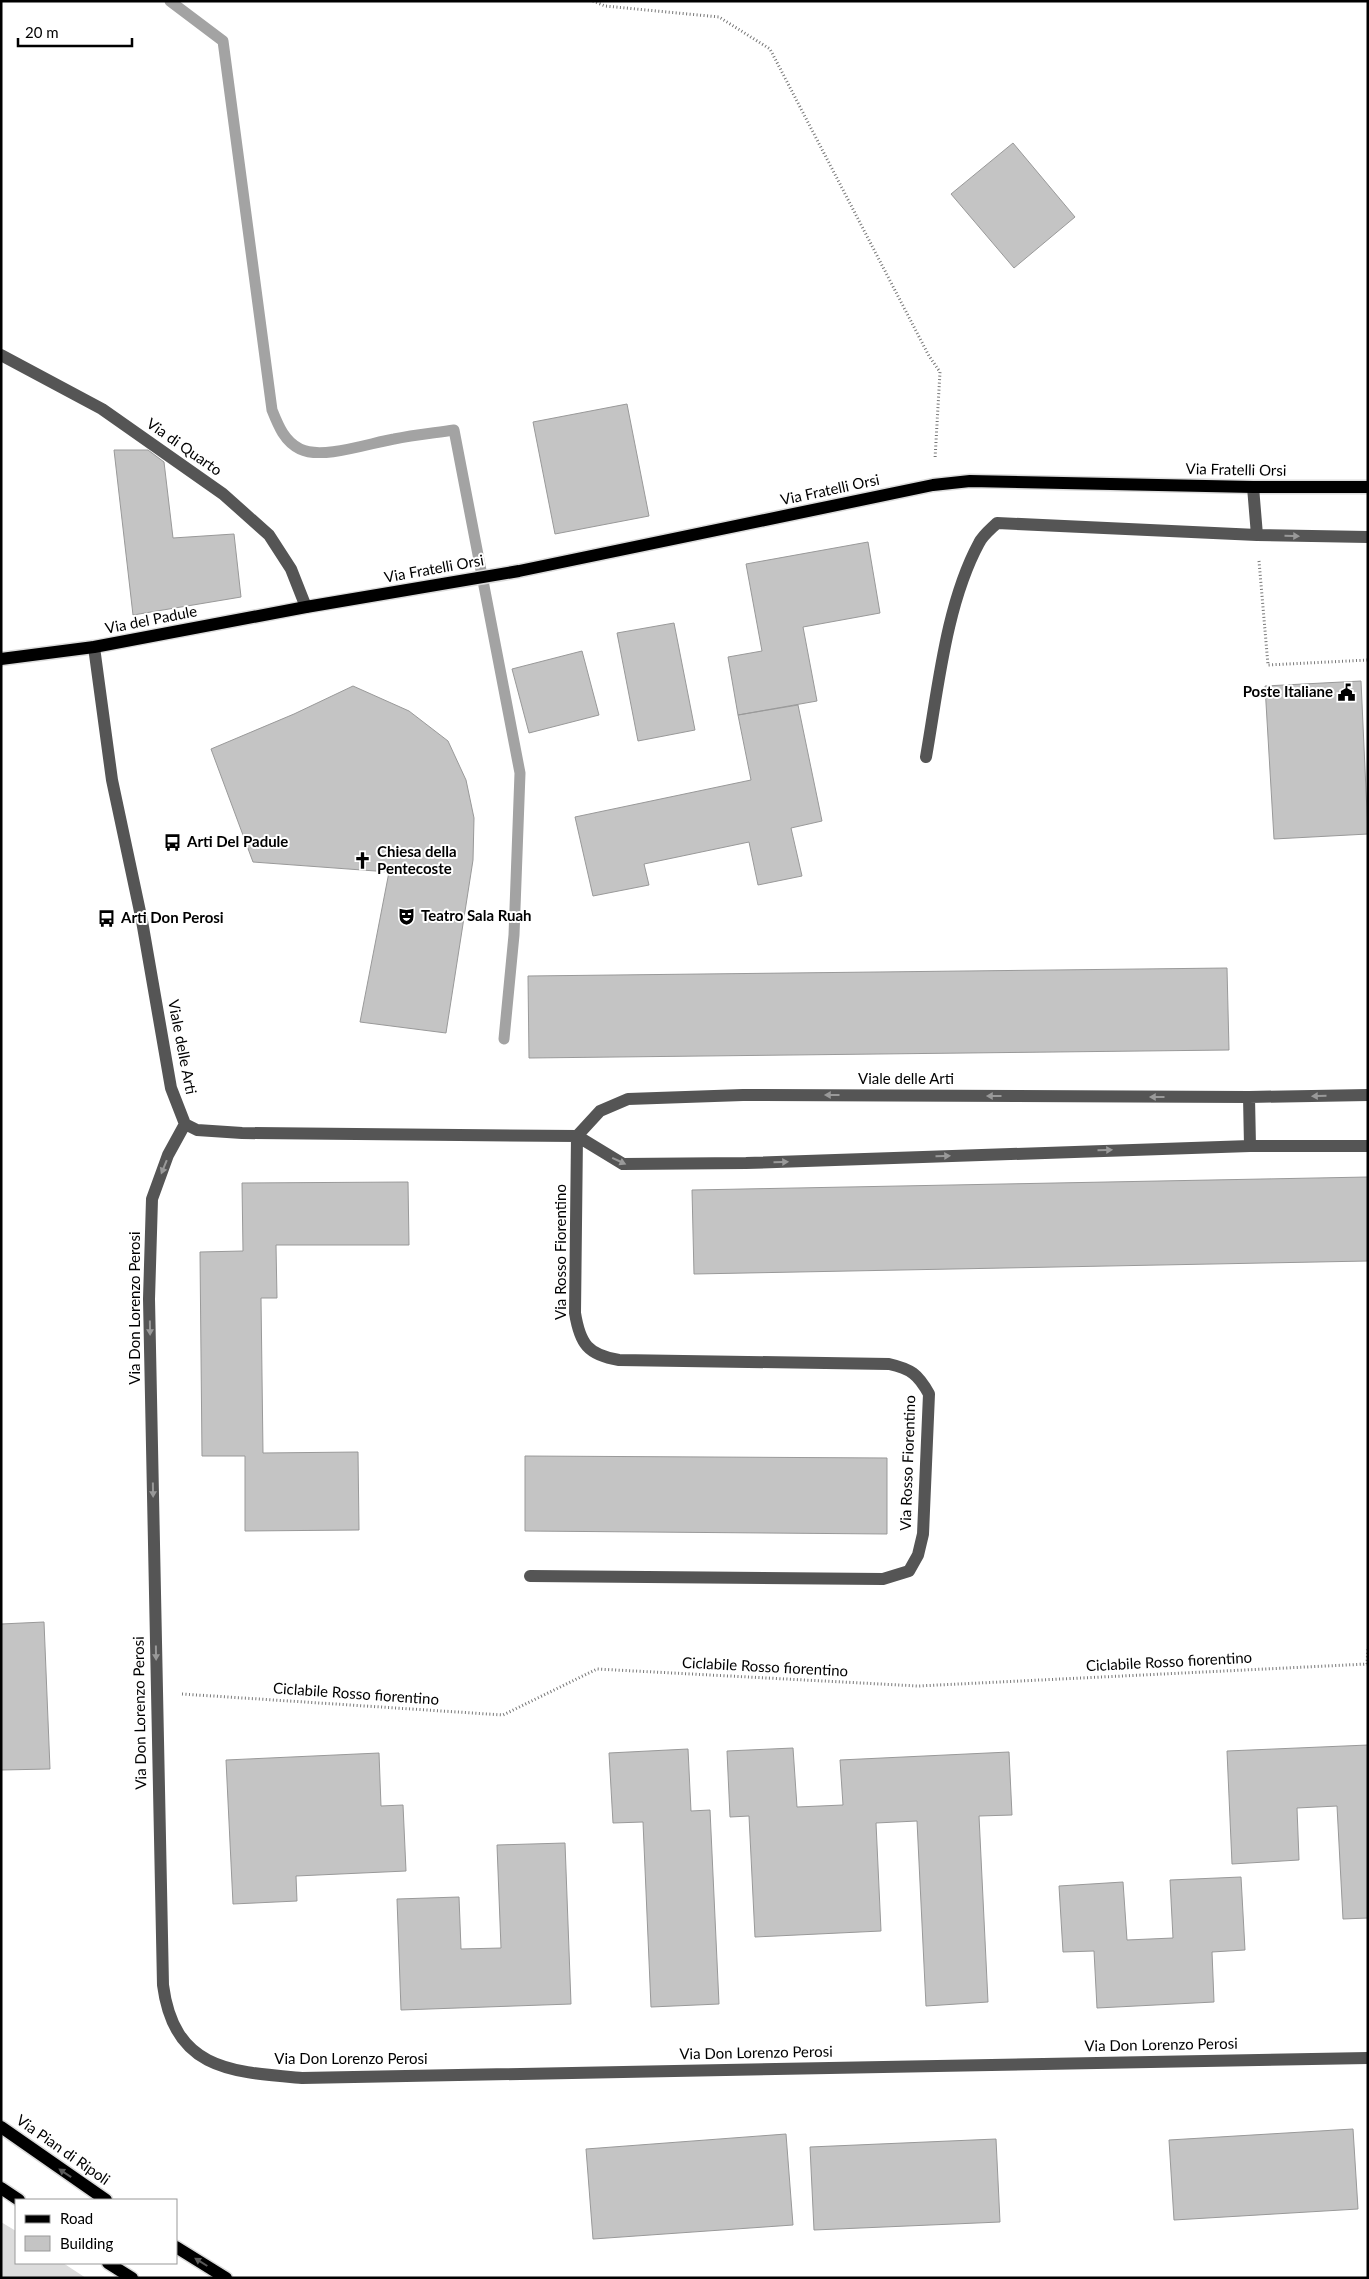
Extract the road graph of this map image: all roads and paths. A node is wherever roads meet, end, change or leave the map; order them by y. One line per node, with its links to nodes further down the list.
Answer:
1 (593, 1): 3 (path)
2 (1, 355): 8 (street, Via di Quarto)
3 (933, 485): 4 (main road, Via Fratelli Orsi); 8 (main road, Via Fratelli Orsi)
4 (1252, 487): 5 (main road, Via Fratelli Orsi); 6 (street)
5 (1368, 488)
6 (1257, 535): 7 (street, one-way to 7); 11 (path); 12 (street)
7 (1368, 537)
8 (306, 607): 9 (main road, Via del Padule)
9 (94, 647): 10 (main road, Via del Padule); 15 (street, Viale delle Arti)
10 (1, 659)
11 (1368, 660)
12 (926, 757)
13 (1368, 1095): 14 (street, Viale delle Arti, one-way to 14)
14 (1249, 1097): 16 (street, Viale delle Arti, one-way to 16); 17 (street)
15 (185, 1124): 16 (street); 21 (street, Via Don Lorenzo Perosi, one-way to 21)
16 (577, 1136): 17 (street, one-way to 17); 19 (street, Via Rosso Fiorentino)
17 (1250, 1146): 18 (street)
18 (1368, 1146)
19 (530, 1576)
20 (1368, 1647): 21 (path, Ciclabile Rosso fiorentino)
21 (156, 1692): 22 (street, Via Don Lorenzo Perosi)
22 (1368, 2058)
23 (1, 2127): 26 (main road, Via Pian di Ripoli, one-way to 23)
24 (1, 2188): 25 (main road)
25 (18, 2199)
26 (105, 2199)
27 (178, 2247): 30 (main road, one-way to 27)
28 (110, 2264): 29 (main road)
29 (132, 2278)
30 (226, 2278)

